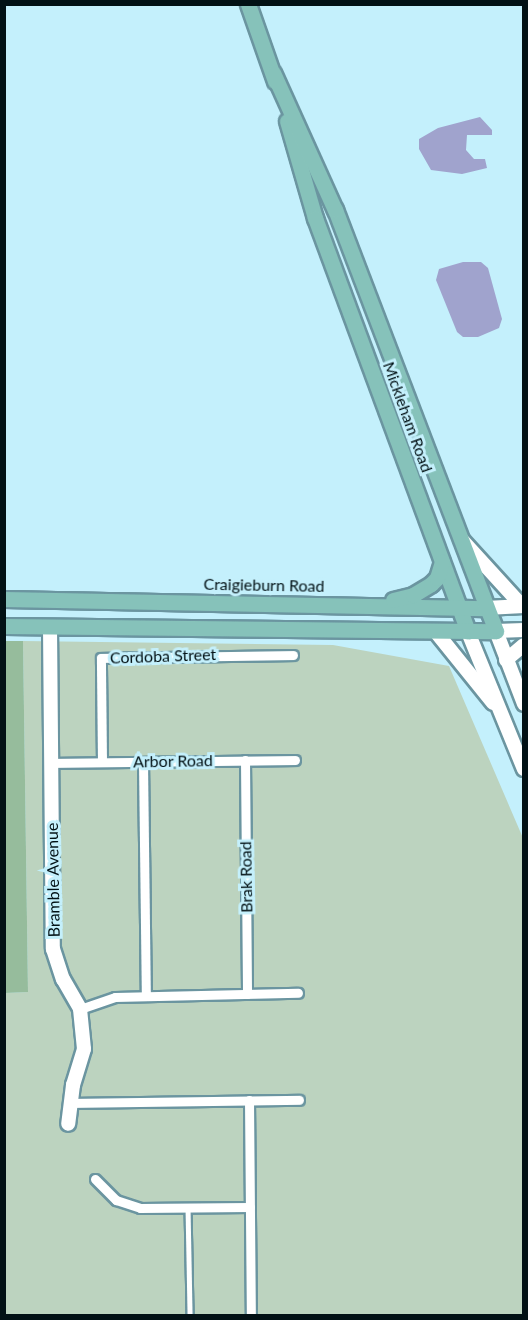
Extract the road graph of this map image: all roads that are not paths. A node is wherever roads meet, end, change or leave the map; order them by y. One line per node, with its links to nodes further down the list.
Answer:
1 (248, 4): 2 (main road, Mickleham Road)
2 (273, 73): 3 (main road, Mickleham Road); 4 (main road, Mickleham Road)
3 (459, 536): 7 (street); 9 (main road, Mickleham Road)
4 (442, 562): 6 (main road); 8 (main road, Mickleham Road)
5 (4, 598): 6 (main road, Craigieburn Road)
6 (370, 605): 8 (main road, Craigieburn Road)
7 (523, 606): 9 (street, Craigieburn Road)
8 (458, 608): 9 (main road, Craigieburn Road); 15 (main road, Mickleham Road)
9 (486, 608): 13 (main road, Mickleham Road)
10 (4, 626): 11 (main road)
11 (50, 627): 14 (main road); 25 (street, Bramble Avenue)
12 (524, 630): 13 (street)
13 (496, 631): 15 (main road); 18 (street, Mickleham Road)
14 (436, 632): 15 (main road); 20 (street)
15 (468, 632): 20 (street, Mickleham Road)
16 (524, 645): 18 (street)
17 (293, 655): 23 (street, Cordoba Street)
18 (506, 660): 19 (street, Mickleham Road)
19 (524, 704)
20 (500, 711): 26 (street, Mickleham Road)
21 (245, 760): 22 (street, Arbor Road); 24 (street, Arbor Road); 28 (street, Brak Road)
22 (295, 760)
23 (102, 762): 24 (street, Arbor Road); 25 (street, Arbor Road)
24 (143, 762): 29 (street)
25 (51, 763): 30 (street, Bramble Avenue)
26 (524, 769)
27 (298, 993): 28 (street)
28 (247, 994): 29 (street)
29 (146, 995): 30 (street)
30 (81, 1009): 33 (street, Bramble Avenue)
31 (249, 1100): 32 (street); 33 (street); 36 (street)
32 (299, 1100)
33 (72, 1103): 34 (street, Bramble Avenue)
34 (68, 1124)
35 (95, 1179): 37 (street)
36 (250, 1206): 37 (street); 39 (street)
37 (188, 1207): 38 (lane)
38 (190, 1316)
39 (251, 1316)

